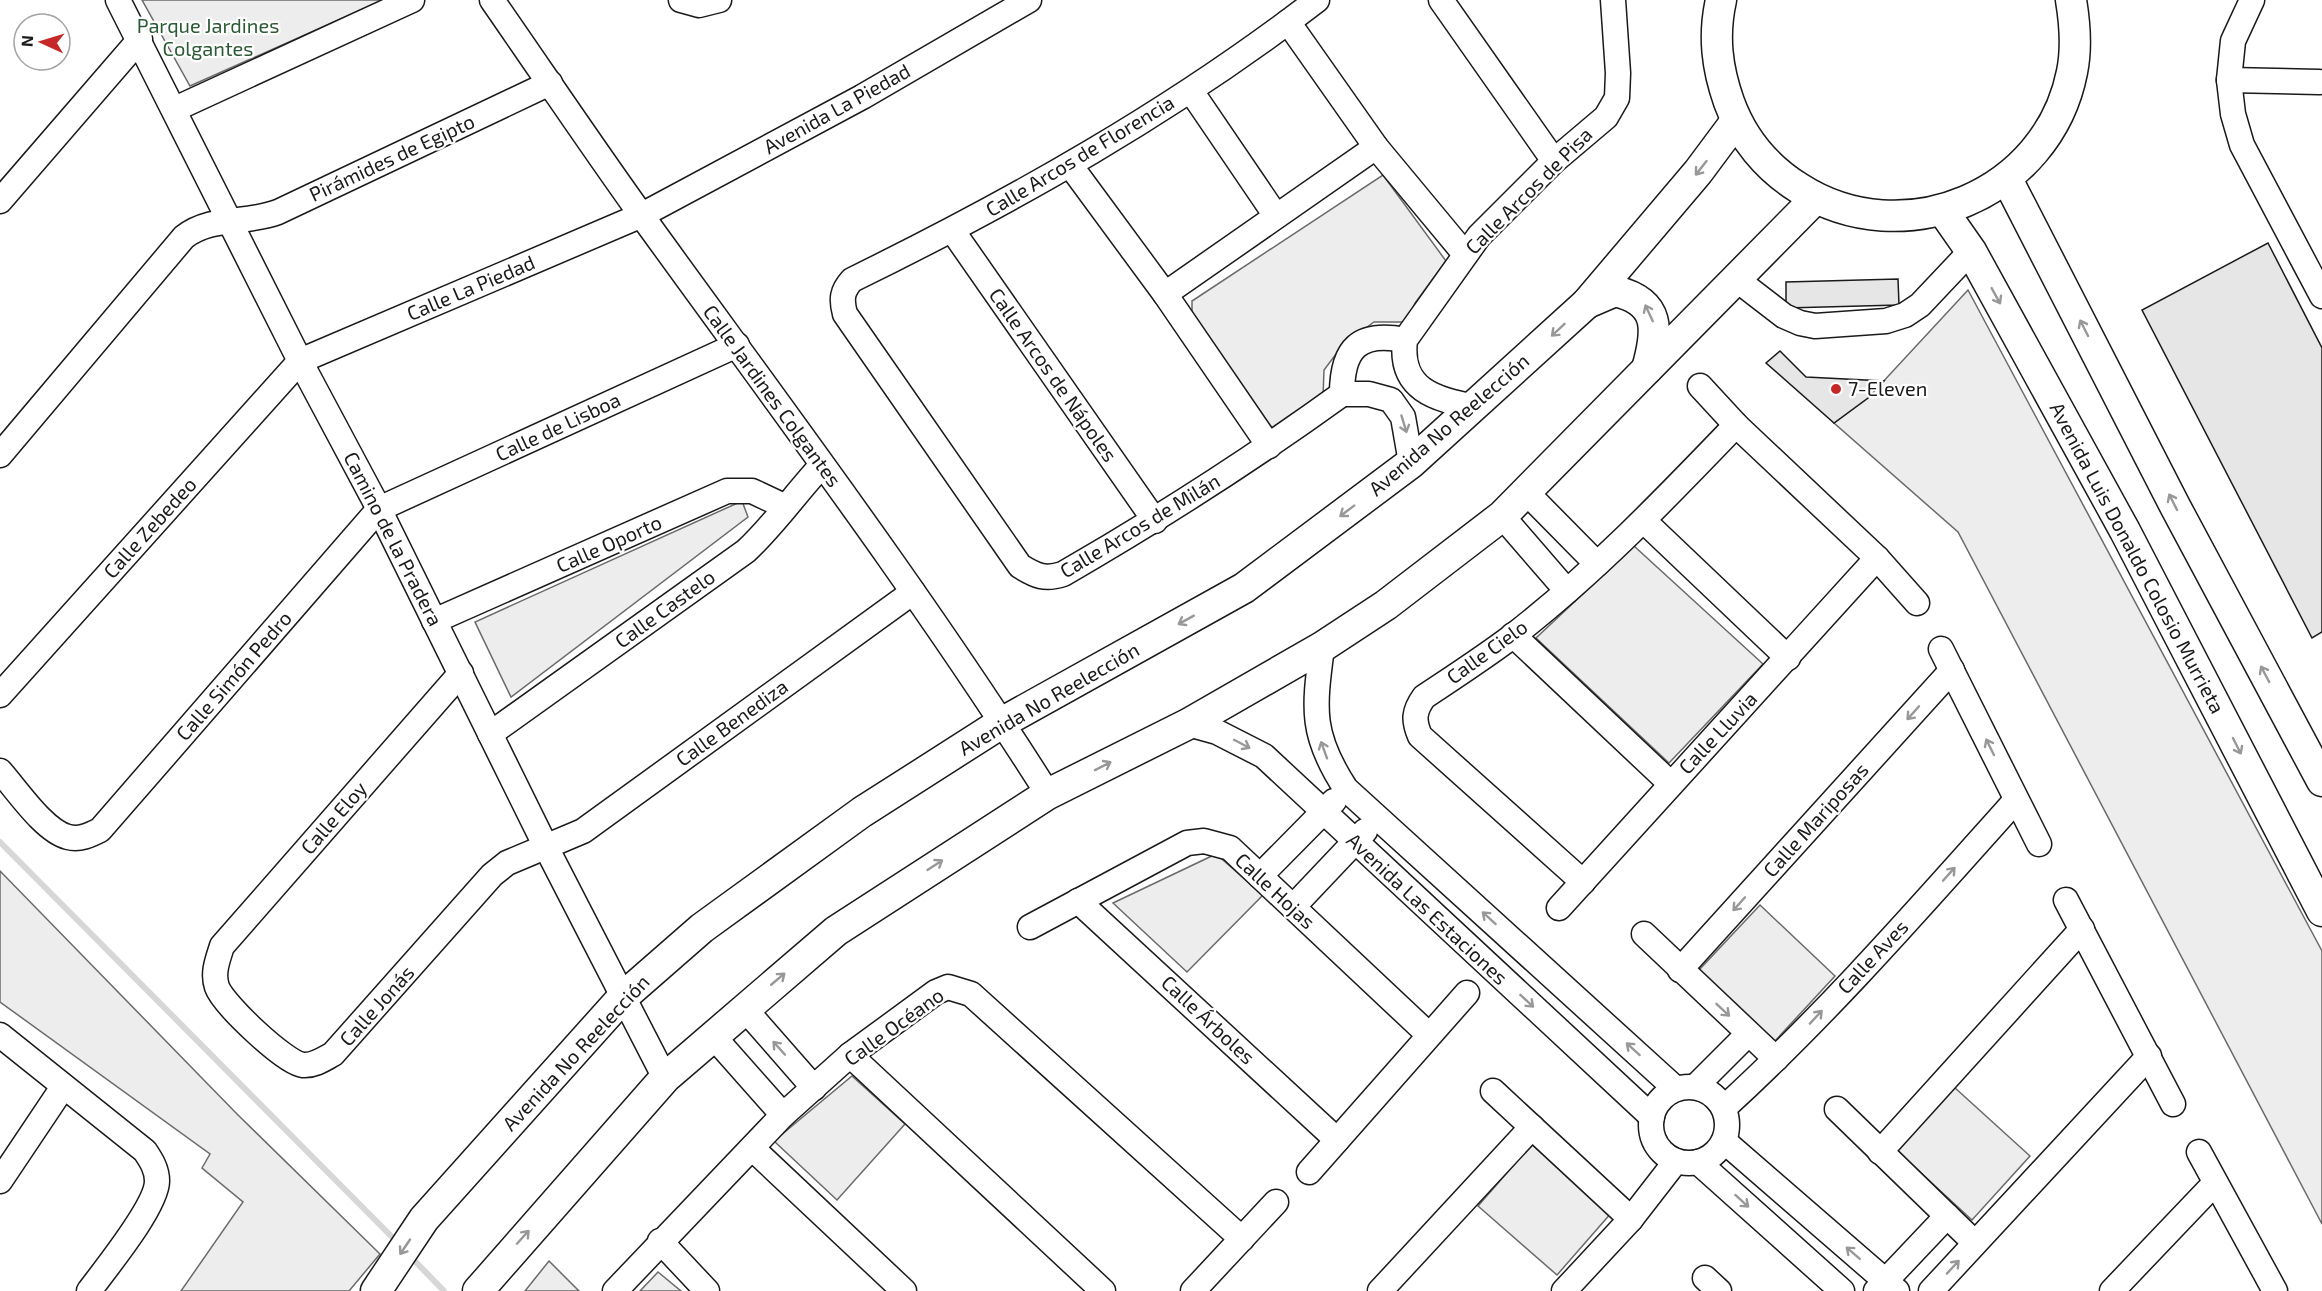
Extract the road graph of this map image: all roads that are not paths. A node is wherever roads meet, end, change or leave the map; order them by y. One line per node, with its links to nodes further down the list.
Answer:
1 (118, 0): 12 (street, Camino de la Pradera)
2 (412, 0): 17 (street)
3 (492, 0): 14 (street, Calle Jardines Colgantes)
4 (1029, 0): 26 (street, Avenida La Piedad)
5 (1317, 0): 11 (street, Calle Arcos de Florencia)
6 (1441, 0): 20 (street)
7 (1721, 0): 18 (main road)
8 (2071, 0): 22 (main road)
9 (2252, 0): 13 (street)
10 (1612, 1): 20 (street, Calle Arcos de Pisa)
11 (1288, 22): 16 (street, Calle Arcos de Florencia); 19 (street)
12 (140, 39): 17 (street, Camino de la Pradera); 24 (street)
13 (2229, 80): 15 (street); 34 (street)
14 (550, 82): 26 (street, Calle Jardines Colgantes); 28 (street, Pirámides de Egipto)
15 (2319, 82)
16 (1191, 91): 21 (street, Calle Arcos de Florencia); 27 (street)
17 (175, 109): 28 (street, Camino de la Pradera)
18 (1736, 121): 23 (main road); 36 (main road, Avenida No Reelección, one-way to 36)
19 (1376, 147): 27 (street); 31 (street)
20 (1554, 161): 31 (street, Calle Arcos de Pisa)
21 (1070, 165): 29 (street, Calle Arcos de Florencia); 33 (street)
22 (2007, 179): 25 (main road); 72 (main road, one-way to 22)
23 (1815, 199): 25 (main road); 32 (main road)
24 (0, 201)
25 (1943, 211): 30 (main road, Avenida Luis Donaldo Colosio Murrieta)
26 (642, 214): 38 (street, Calle Jardines Colgantes); 39 (street, Calle La Piedad)
27 (1276, 216): 33 (street)
28 (230, 220): 39 (street, Camino de la Pradera); 48 (street, Pirámides de Egipto)
29 (952, 230): 35 (street, Calle Arcos de Florencia); 55 (street, Calle Arcos de Nápoles)
30 (1971, 250): 32 (street); 88 (main road, Avenida Luis Donaldo Colosio Murrieta, one-way to 88)
31 (1464, 253): 37 (street, Calle Arcos de Pisa)
32 (1736, 279): 40 (main road)
33 (1165, 294): 47 (street)
34 (2322, 296)
35 (842, 301): 55 (street, Calle Arcos de Milán)
36 (1587, 303): 40 (main road, one-way to 36); 45 (main road, Avenida No Reelección, one-way to 45)
37 (1405, 340): 41 (street); 43 (street)
38 (737, 345): 50 (street, Calle Jardines Colgantes); 53 (street, Calle de Lisboa)
39 (300, 361): 53 (street, Camino de la Pradera); 67 (street, Calle Zebedeo)
40 (1647, 369): 51 (main road)
41 (1413, 382): 44 (street); 45 (street)
42 (1700, 386): 46 (street)
43 (1342, 394): 44 (street); 47 (street, Calle Arcos de Milán)
44 (1391, 400): 49 (street, one-way to 49)
45 (1475, 407): 49 (main road, Avenida No Reelección)
46 (1736, 425): 56 (street, Calle Cielo); 57 (street)
47 (1269, 446): 55 (street, Calle Arcos de Milán)
48 (0, 455)
49 (1411, 463): 68 (main road, Avenida No Reelección, one-way to 68)
50 (822, 465): 52 (street, Calle Castelo); 60 (street, Calle Jardines Colgantes)
51 (1527, 493): 54 (main road); 58 (street)
52 (784, 506): 62 (street, Calle Oporto); 70 (street, Calle Castelo)
53 (379, 509): 62 (street, Camino de la Pradera); 71 (street, Calle Simón Pedro)
54 (1502, 516): 59 (street); 64 (main road)
55 (1155, 521)
56 (1644, 521): 58 (street, Calle Cielo); 65 (street)
57 (1877, 558): 61 (street); 65 (street, Calle Lluvia)
58 (1597, 564): 59 (street, Calle Cielo)
59 (1567, 591): 63 (street, Calle Cielo)
60 (913, 592): 68 (street, Calle Jardines Colgantes); 81 (street, Calle Benediza)
61 (1917, 603)
62 (435, 621): 66 (street, Camino de la Pradera)
63 (1513, 636): 73 (street); 83 (street, Calle Cielo)
64 (1322, 647): 69 (main road); 74 (street, Avenida Las Estaciones, one-way to 64)
65 (1788, 658): 73 (street, Calle Lluvia)
66 (461, 673): 70 (street, Camino de la Pradera); 92 (street, Calle Eloy)
67 (0, 695)
68 (1003, 723): 75 (street, Calle Jardines Colgantes); 95 (main road, Avenida No Reelección)
69 (1188, 724): 75 (main road, one-way to 69); 77 (street, Avenida Las Estaciones, one-way to 77)
70 (490, 734): 81 (street, Camino de la Pradera)
71 (0, 771)
72 (2322, 781)
73 (1671, 784): 83 (street, Calle Lluvia)
74 (1346, 789): 77 (street); 78 (street, Avenida Las Estaciones)
75 (1048, 794): 96 (main road, one-way to 75)
76 (2016, 800): 80 (street); 93 (street, Calle Mariposas, one-way to 93); 103 (street, Calle Aves, one-way to 76)
77 (1324, 813): 79 (street, Avenida Las Estaciones); 82 (street)
78 (1377, 819): 79 (street); 107 (street, Avenida Las Estaciones, one-way to 78)
79 (1355, 842): 86 (street); 113 (street, Avenida Las Estaciones, one-way to 113)
80 (2039, 844)
81 (546, 847): 92 (street, Calle Jonás); 95 (street, Camino de la Pradera)
82 (1260, 876): 85 (street, Calle Hojas); 86 (street, Calle Hojas)
83 (1583, 882): 87 (street, Calle Lluvia)
84 (2066, 900): 90 (street)
85 (1078, 901): 89 (street, Calle Hojas); 115 (street, Calle Árboles)
86 (1293, 907): 99 (street, Calle Hojas)
87 (1559, 908)
88 (2322, 911)
89 (1030, 927)
90 (2082, 929): 102 (street); 118 (street)
91 (1644, 934): 93 (street)
92 (215, 967)
93 (1680, 970): 97 (street, one-way to 97)
94 (1467, 993): 99 (street)
95 (623, 997): 104 (street, Camino de la Pradera); 130 (main road, Avenida No Reelección, one-way to 130)
96 (744, 1008): 100 (main road); 106 (street, one-way to 96)
97 (1748, 1034): 103 (street); 107 (street)
98 (0, 1035): 105 (street)
99 (1430, 1035): 115 (street)
100 (713, 1036): 104 (main road); 112 (street)
101 (850, 1056): 106 (street, Calle Océano); 127 (street, Calle Océano); 137 (street)
102 (2149, 1056): 109 (street); 129 (street)
103 (1776, 1059): 110 (street, Calle Aves)
104 (665, 1078): 131 (main road, one-way to 104)
105 (63, 1087): 122 (street); 133 (street)
106 (814, 1088): 112 (street, Calle Océano)
107 (1686, 1088): 110 (street); 113 (street)
108 (1493, 1091): 114 (street)
109 (2173, 1104)
110 (1724, 1108): 116 (street)
111 (1838, 1109): 118 (street)
112 (783, 1115): 117 (street, Calle Océano)
113 (1652, 1117): 120 (street)
114 (1532, 1127): 126 (street); 139 (street)
115 (1337, 1140): 121 (street)
116 (1724, 1141): 120 (street); 132 (street, one-way to 116)
117 (752, 1148): 128 (street, Calle Océano); 136 (street)
118 (1880, 1152): 125 (street)
119 (2199, 1152): 123 (street)
120 (1687, 1162): 126 (street); 141 (street, one-way to 141)
121 (1308, 1172)
122 (0, 1181)
123 (2215, 1183): 143 (street); 144 (street)
124 (1276, 1202): 127 (street)
125 (1947, 1216): 129 (street); 132 (street)
126 (1631, 1219): 140 (street)
127 (1242, 1239): 138 (street)
128 (660, 1241): 134 (street, Calle Océano); 135 (street)
129 (1975, 1243): 142 (street, one-way to 129)
130 (381, 1283)
131 (481, 1286)
132 (1886, 1288)
133 (90, 1291)
134 (615, 1291)
135 (707, 1291)
136 (904, 1291)
137 (1103, 1291)
138 (1193, 1291)
139 (1380, 1291)
140 (1564, 1291)
141 (1842, 1291)
142 (1931, 1291)
143 (2112, 1291)
144 (2275, 1291)

